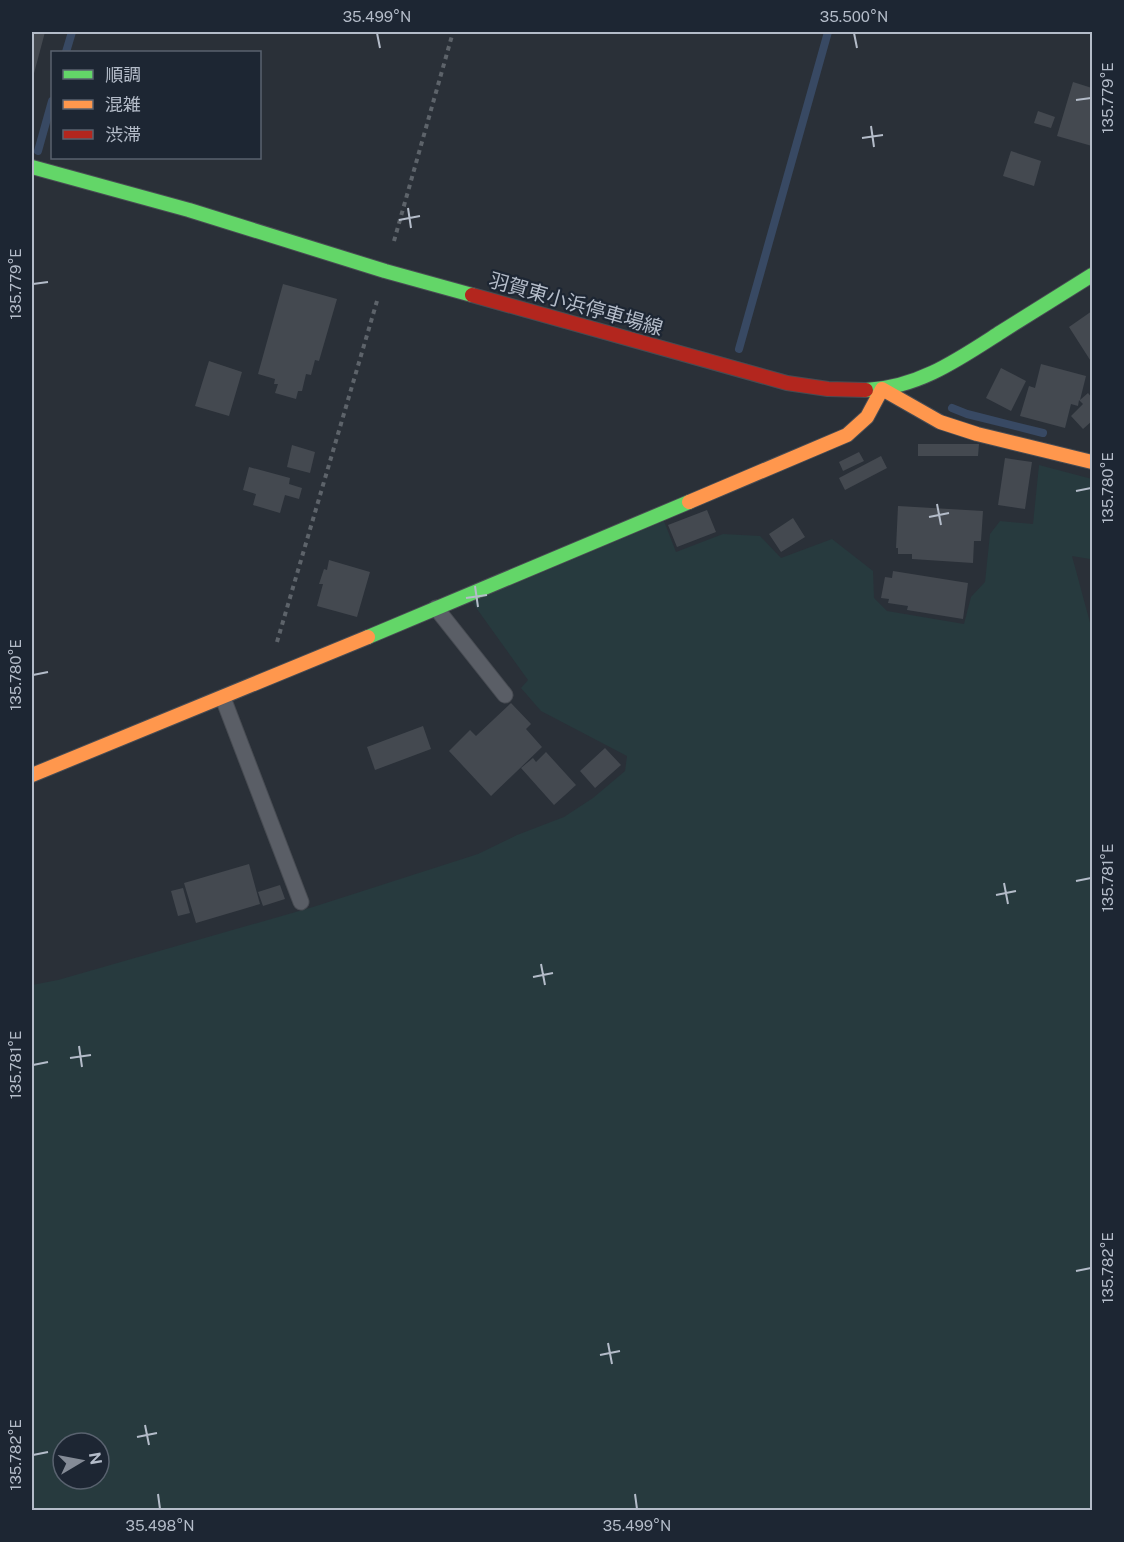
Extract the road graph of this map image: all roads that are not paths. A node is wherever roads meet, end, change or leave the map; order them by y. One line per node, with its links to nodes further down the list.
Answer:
1 (32, 167): 3 (street, 羽賀東小浜停車場線)
2 (1092, 275): 3 (street, 羽賀東小浜停車場線)
3 (882, 389): 4 (street); 5 (street)
4 (1092, 462)
5 (436, 608): 6 (lane); 7 (street)
6 (505, 695)
7 (223, 698): 8 (street); 9 (lane)
8 (32, 775)
9 (301, 902)

